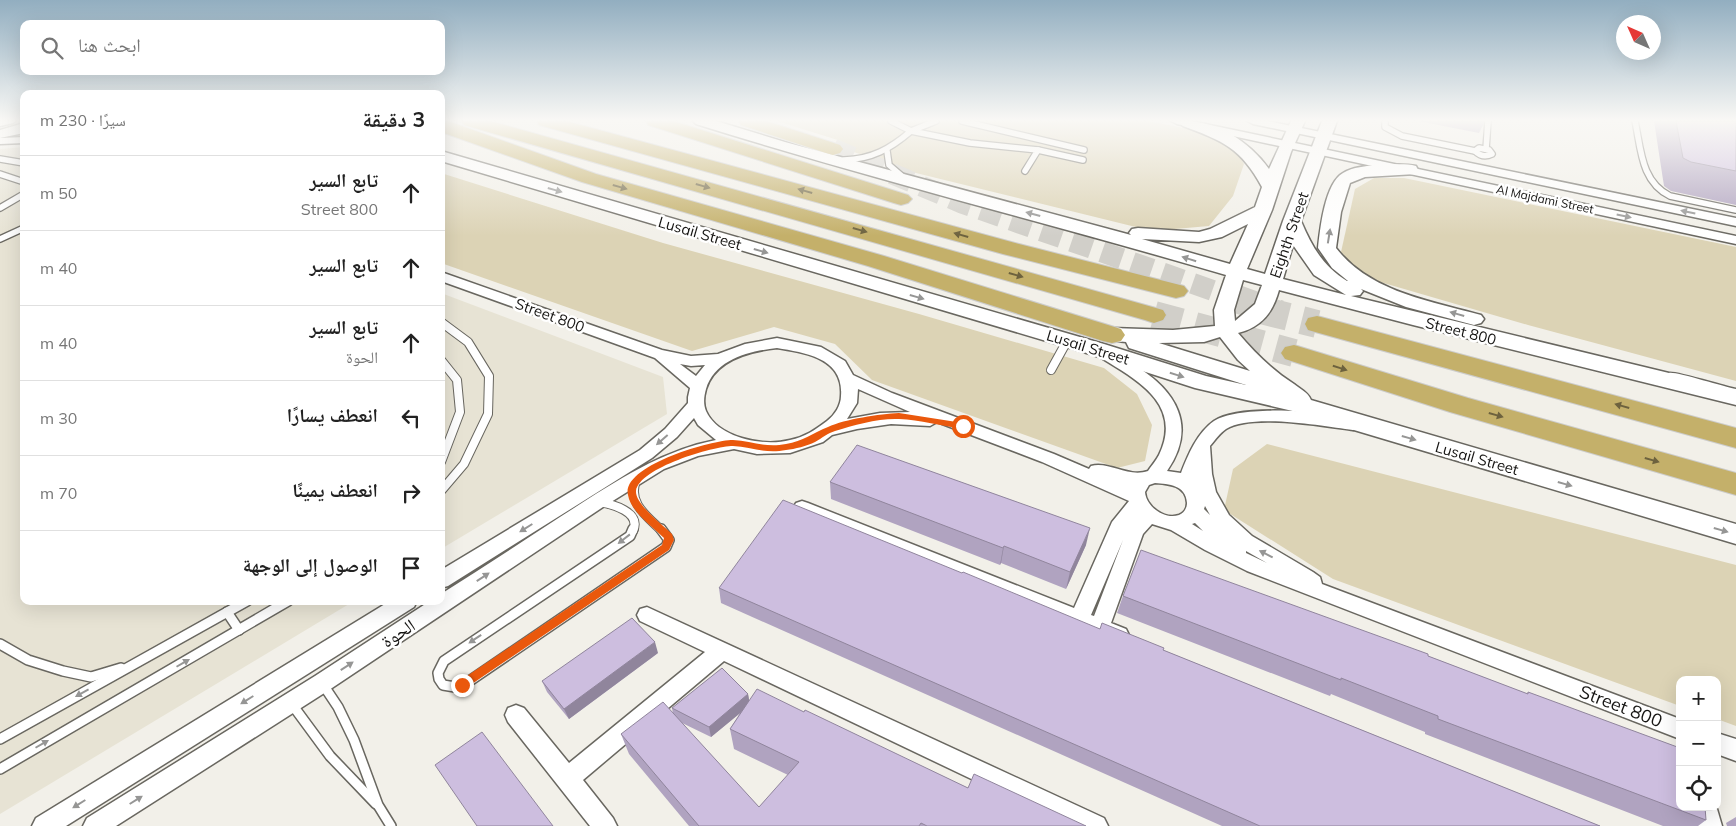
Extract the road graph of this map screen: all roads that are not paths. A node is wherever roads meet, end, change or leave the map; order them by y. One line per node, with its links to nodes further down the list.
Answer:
1 (3, 160): 17 (lane)
2 (453, 160): 43 (street, Lusail Street, one-way to 43)
3 (536, 160): 44 (highway, one-way to 44)
4 (607, 160): 38 (highway, one-way to 38)
5 (686, 160): 6 (highway, one-way to 5)
6 (776, 160)
7 (848, 160): 23 (street)
8 (887, 160): 23 (lane)
9 (1032, 160): 20 (lane)
10 (1255, 160): 24 (street)
11 (1282, 160): 24 (street)
12 (1315, 160): 29 (street, Eighth Street)
13 (1384, 160): 18 (street, Al Majdami Street)
14 (1438, 160): 19 (street, Al Majdami Street)
15 (1485, 160): 19 (lane)
16 (1643, 160): 28 (lane)
17 (20, 162)
18 (1410, 170): 34 (street, Al Majdami Street, one-way to 34); 51 (street, one-way to 18)
19 (1486, 170): 30 (street, Al Majdami Street, one-way to 19)
20 (1025, 171)
21 (0, 174): 22 (lane)
22 (20, 179)
23 (909, 180): 31 (street, one-way to 23)
24 (1272, 187): 27 (street)
25 (20, 196): 26 (lane)
26 (0, 208)
27 (1264, 210): 31 (street); 35 (street)
28 (1736, 210)
29 (1292, 221): 37 (street, Eighth Street); 39 (street)
30 (1736, 222)
31 (1086, 228): 35 (street, one-way to 31)
32 (20, 230): 33 (lane)
33 (0, 239)
34 (1736, 240)
35 (1236, 272): 37 (street, Street 800); 42 (street)
36 (445, 277): 46 (street, Street 800)
37 (1273, 282): 39 (street, Street 800); 42 (street, Eighth Street)
38 (1154, 315)
39 (1412, 319): 51 (street, Street 800)
40 (1317, 324): 60 (highway, one-way to 40)
41 (445, 325): 69 (lane)
42 (1225, 330): 44 (street, Eighth Street); 53 (street)
43 (1067, 341): 44 (street, Lusail Street); 49 (lane)
44 (1104, 342): 53 (street); 56 (street, Lusail Street, one-way to 56); 66 (street)
45 (1294, 353): 68 (highway, one-way to 68)
46 (659, 354): 47 (street, Street 800); 52 (street, Street 800)
47 (722, 359): 50 (street); 52 (street)
48 (445, 365): 63 (lane)
49 (1051, 370)
50 (850, 379): 58 (street); 59 (street)
51 (1687, 385): 54 (street)
52 (698, 386): 55 (street)
53 (1286, 391): 56 (street)
54 (1736, 397)
55 (696, 405): 61 (street); 77 (street, one-way to 77)
56 (1318, 409): 57 (street, Lusail Street)
57 (1362, 424): 62 (street); 75 (street, Lusail Street, one-way to 75)
58 (963, 426): 59 (street); 64 (street)
59 (831, 428): 61 (street)
60 (1736, 438)
61 (733, 443): 65 (street, الحوة)
62 (1204, 443): 67 (street); 78 (street, one-way to 62)
63 (445, 451)
64 (1048, 458): 66 (street); 71 (street)
65 (639, 477): 70 (street, الحوة); 70 (lane, one-way to 65)
66 (1148, 478): 67 (street); 71 (street)
67 (1185, 484): 73 (street)
68 (1736, 484)
69 (445, 486)
70 (597, 502): 79 (street, الحوة, one-way to 70)
71 (1141, 505): 74 (street); 86 (street); 87 (street)
72 (802, 508): 86 (street)
73 (1195, 512): 74 (street); 76 (street, Street 800)
74 (1173, 522): 76 (street, Street 800)
75 (1736, 534)
76 (1254, 566): 78 (street, Street 800)
77 (445, 578)
78 (1320, 591): 98 (street, Street 800)
79 (445, 602)
80 (240, 605): 84 (lane)
81 (281, 605): 88 (lane)
82 (401, 605): 92 (street, الحوة)
83 (441, 605): 95 (street, الحوة, one-way to 83)
84 (227, 612): 88 (lane); 93 (lane)
85 (647, 615): 91 (street)
86 (1079, 619): 87 (street)
87 (1100, 627): 89 (street)
88 (239, 630): 102 (lane, one-way to 88)
89 (1137, 642)
90 (0, 644): 93 (lane)
91 (723, 650): 103 (street); 109 (street)
92 (309, 662): 94 (street, الحوة); 95 (street)
93 (135, 664): 99 (lane, one-way to 99)
94 (277, 681): 96 (street); 105 (street, الحوة, one-way to 105)
95 (322, 683): 96 (street, الحوة); 104 (lane)
96 (291, 702): 104 (lane); 106 (street, الحوة, one-way to 96)
97 (516, 715): 103 (street)
98 (1676, 727)
99 (0, 739)
100 (1721, 744): 101 (street)
101 (1736, 750)
102 (0, 769)
103 (567, 779): 108 (street)
104 (378, 805): 107 (lane)
105 (44, 826)
106 (95, 826)
107 (391, 826)
108 (604, 826)
109 (1096, 826)

